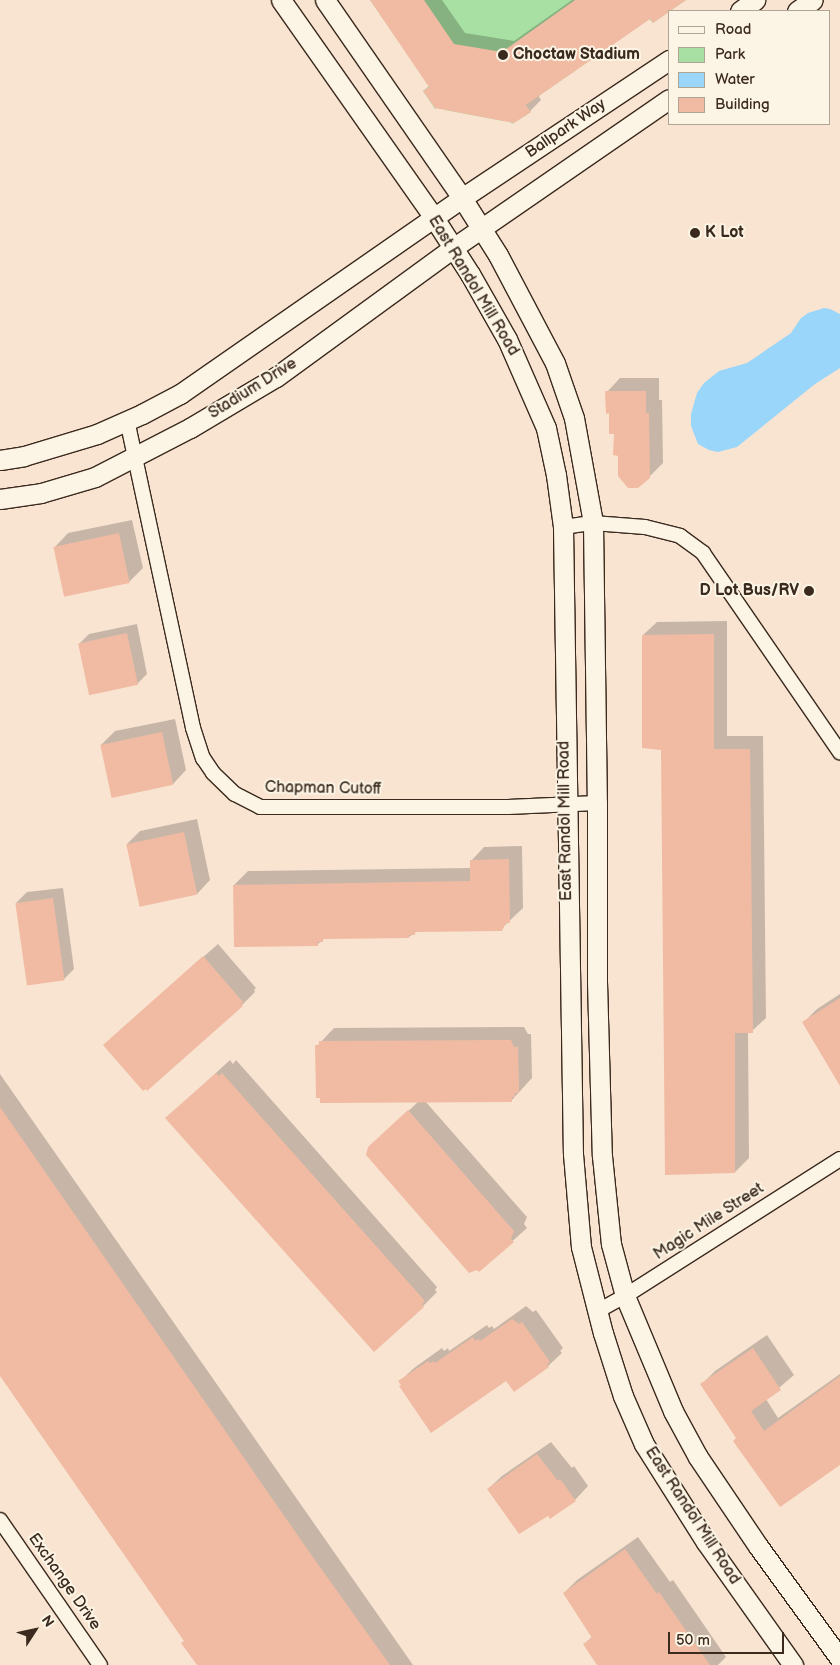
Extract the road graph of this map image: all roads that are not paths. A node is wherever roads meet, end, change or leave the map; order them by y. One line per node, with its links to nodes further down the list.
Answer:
1 (281, 0): 10 (main road, East Randol Mill Road)
2 (325, 0): 9 (main road, East Randol Mill Road)
3 (755, 0): 5 (main road)
4 (813, 0): 6 (main road)
5 (741, 10)
6 (798, 10)
7 (668, 61): 9 (main road, Ballpark Way)
8 (668, 100): 11 (main road, Ballpark Way)
9 (462, 198): 10 (main road); 11 (main road, East Randol Mill Road)
10 (434, 218): 12 (main road, East Randol Mill Road); 13 (main road)
11 (481, 228): 12 (main road, Stadium Drive); 17 (main road, East Randol Mill Road)
12 (453, 248): 14 (main road, Stadium Drive); 18 (main road, East Randol Mill Road)
13 (127, 420): 14 (street, Chapman Cutoff); 15 (main road)
14 (135, 457): 16 (main road, Stadium Drive); 21 (street, Chapman Cutoff)
15 (0, 460)
16 (0, 499)
17 (593, 523): 18 (street); 19 (street); 20 (main road, East Randol Mill Road)
18 (563, 527): 21 (main road, East Randol Mill Road)
19 (840, 752)
20 (597, 803): 21 (street, Chapman Cutoff); 23 (main road, East Randol Mill Road)
21 (566, 804): 24 (main road, East Randol Mill Road)
22 (840, 1159): 23 (street, Magic Mile Street)
23 (625, 1296): 24 (street, Magic Mile Street); 26 (main road, East Randol Mill Road)
24 (596, 1312): 28 (main road, East Randol Mill Road)
25 (0, 1520): 27 (street, Exchange Drive)
26 (840, 1659)
27 (100, 1665)
28 (793, 1665)

